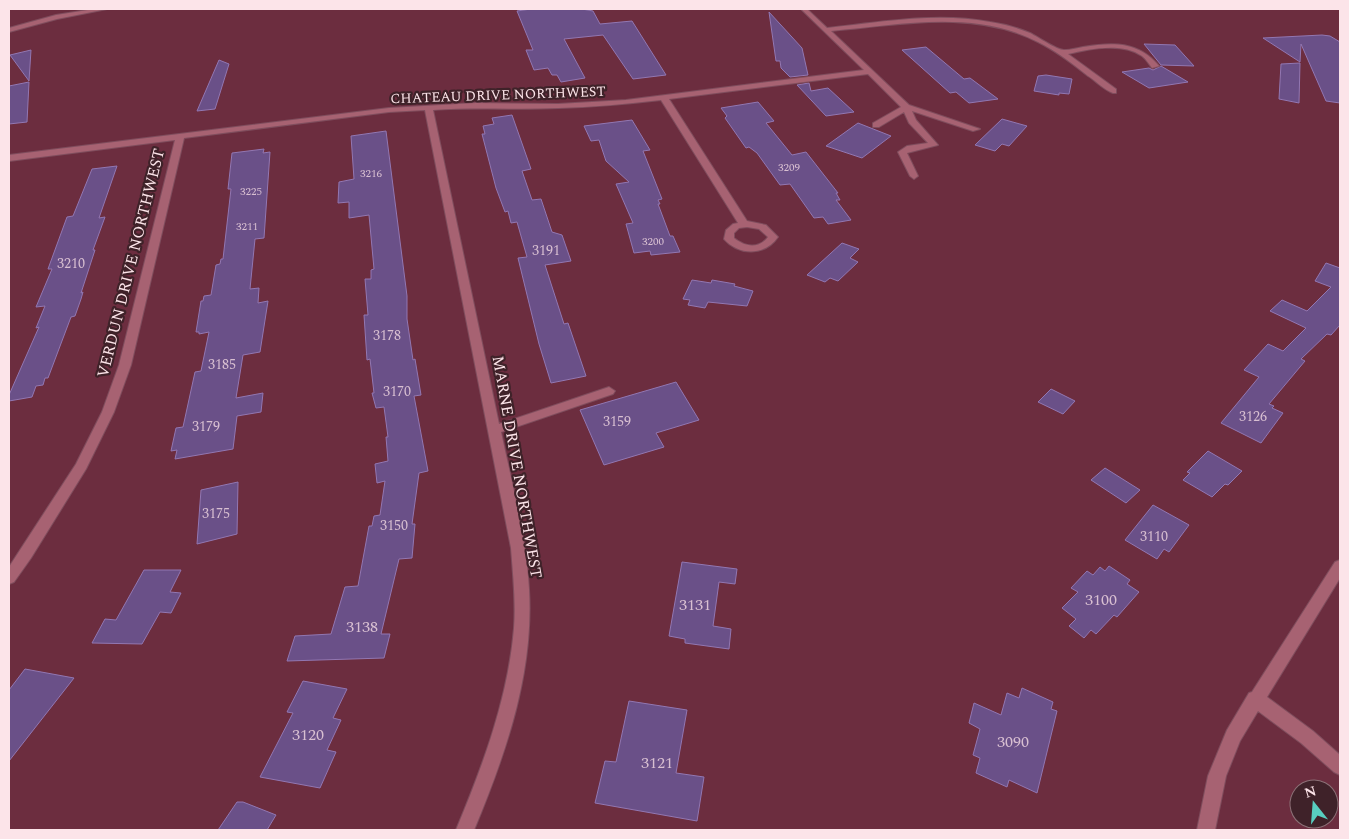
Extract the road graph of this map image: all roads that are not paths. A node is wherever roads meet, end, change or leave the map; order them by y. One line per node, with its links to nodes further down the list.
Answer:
1 (104, 9): 3 (street)
2 (804, 9): 4 (street)
3 (9, 30)
4 (825, 30): 5 (street); 7 (street)
5 (1061, 53): 6 (street); 8 (street)
6 (1155, 66)
7 (869, 72): 9 (street, CHATEAU DRIVE NORTHWEST); 11 (street)
8 (1113, 91)
9 (664, 98): 10 (street, CHATEAU DRIVE NORTHWEST); 17 (street)
10 (428, 107): 14 (street, CHATEAU DRIVE NORTHWEST); 19 (street, MARNE DRIVE NORTHWEST)
11 (906, 107): 12 (street); 13 (street); 16 (street)
12 (876, 125)
13 (976, 129)
14 (180, 136): 15 (street, CHATEAU DRIVE NORTHWEST); 21 (street, VERDUN DRIVE NORTHWEST)
15 (9, 158)
16 (914, 176)
17 (744, 225)
18 (609, 391): 19 (street)
19 (494, 430): 24 (street, MARNE DRIVE NORTHWEST)
20 (1340, 566): 22 (street)
21 (9, 578)
22 (1255, 698): 23 (street); 25 (street)
23 (1340, 766)
24 (465, 830)
25 (1206, 830)

